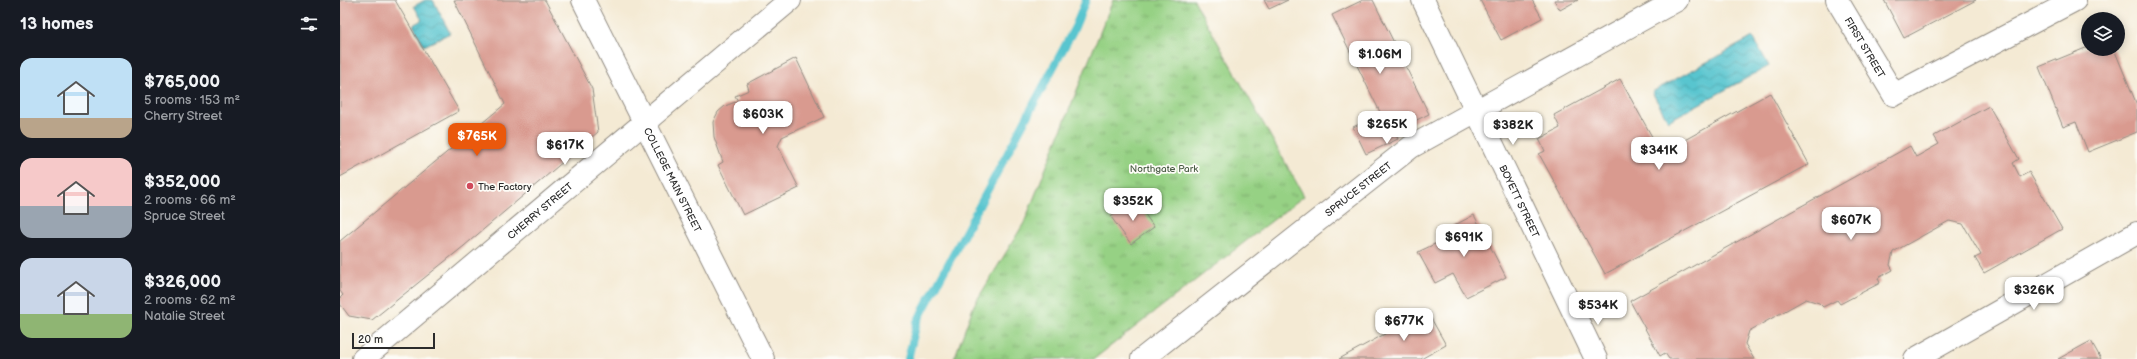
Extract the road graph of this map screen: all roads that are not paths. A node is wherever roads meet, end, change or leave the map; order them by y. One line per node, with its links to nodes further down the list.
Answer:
1 (583, 0): 8 (street, COLLEGE MAIN STREET)
2 (790, 0): 8 (street, CHERRY STREET)
3 (1423, 0): 7 (street, BOYETT STREET)
4 (1677, 0): 7 (street, SPRUCE STREET)
5 (1837, 0): 6 (street, FIRST STREET)
6 (2075, 0)
7 (1477, 110): 12 (street, SPRUCE STREET); 13 (street, BOYETT STREET)
8 (644, 122): 10 (street, CHERRY STREET); 11 (street, COLLEGE MAIN STREET)
9 (2137, 233): 14 (street)
10 (363, 359)
11 (763, 359)
12 (1142, 359)
13 (1596, 359)
14 (1914, 359)

